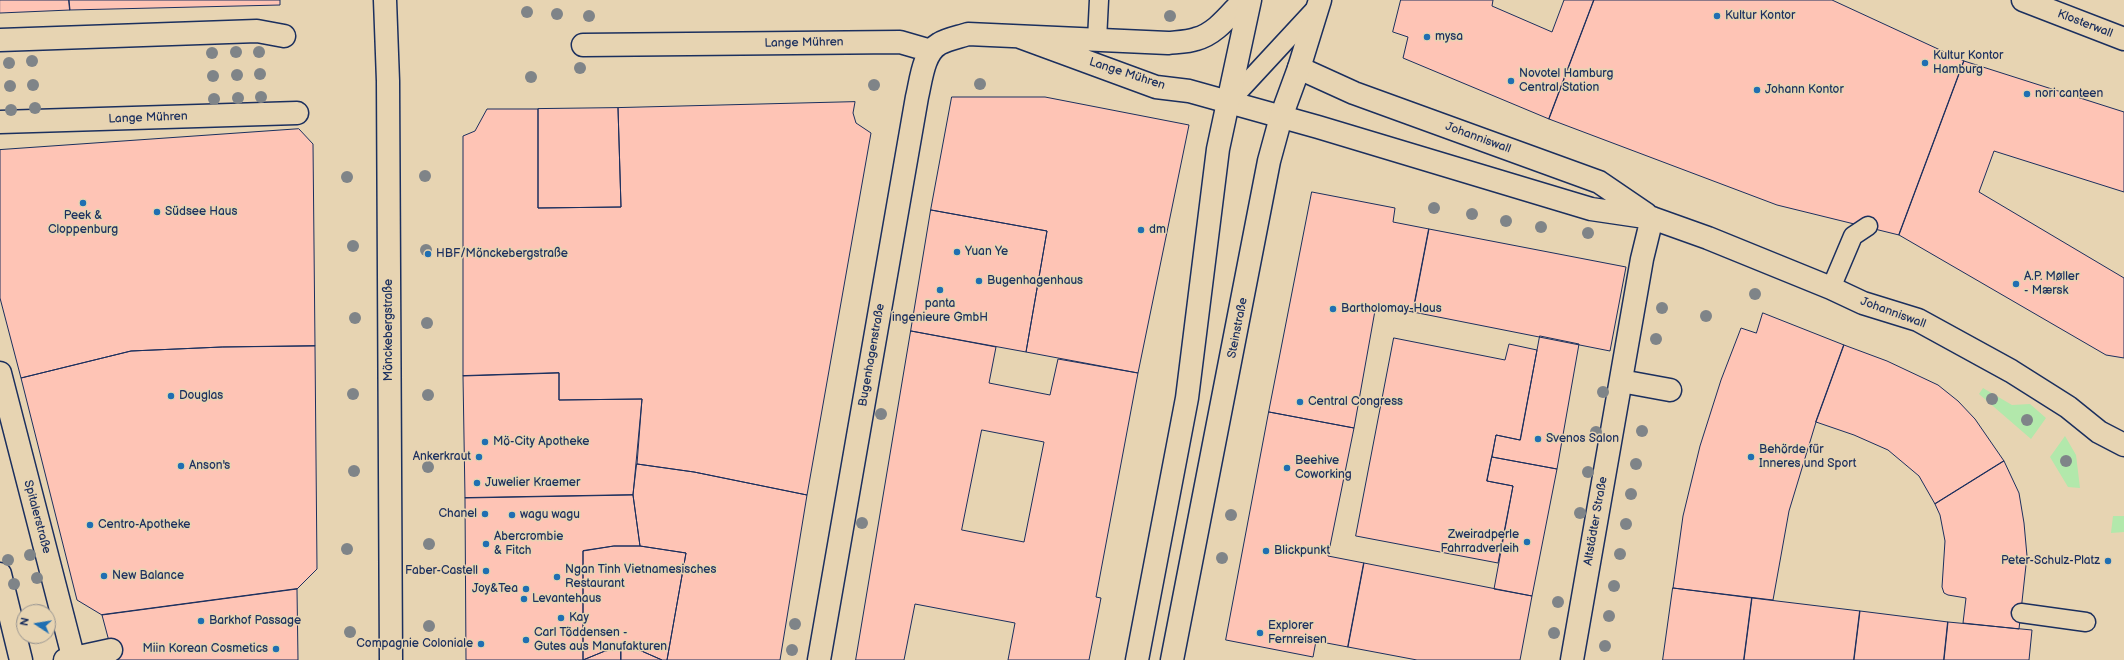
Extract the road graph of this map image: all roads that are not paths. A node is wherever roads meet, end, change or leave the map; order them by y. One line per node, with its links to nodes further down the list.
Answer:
1 (385, 0): 32 (street, Mönckebergstraße)
2 (1099, 0): 11 (lane)
3 (1244, 0): 11 (street, Lange Mühren)
4 (1250, 0): 15 (street)
5 (2023, 0): 9 (street, Klosterwall)
6 (1319, 3): 14 (street, Steinstraße); 15 (lane)
7 (284, 36): 10 (street)
8 (1020, 37): 11 (street, Lange Mühren); 13 (street, Lange Mühren); 15 (street, Lange Mühren)
9 (2124, 39)
10 (0, 40)
11 (1097, 40)
12 (583, 45): 13 (street, Lange Mühren)
13 (931, 51): 33 (street, Bugenhagenstraße)
14 (1299, 68): 17 (street, Steinstraße); 19 (street, Johanniswall)
15 (1229, 102): 17 (street, Lange Mühren); 34 (street)
16 (297, 113): 18 (street, Lange Mühren)
17 (1281, 117): 19 (street, Johanniswall); 35 (street, Steinstraße)
18 (0, 122)
19 (1652, 218): 21 (street, Johanniswall); 23 (street, Altstädter Straße)
20 (1868, 226): 21 (lane)
21 (1831, 288): 25 (street, Johanniswall)
22 (0, 373): 30 (street, Spitalerstraße)
23 (1621, 381): 24 (street); 36 (street, Altstädter Straße)
24 (1670, 390)
25 (2120, 444)
26 (0, 574): 31 (street)
27 (2021, 612): 28 (lane)
28 (2086, 622)
29 (111, 650): 30 (street)
30 (71, 659)
31 (21, 660)
32 (391, 660)
33 (819, 660)
34 (1137, 660)
35 (1172, 660)
36 (1572, 660)

